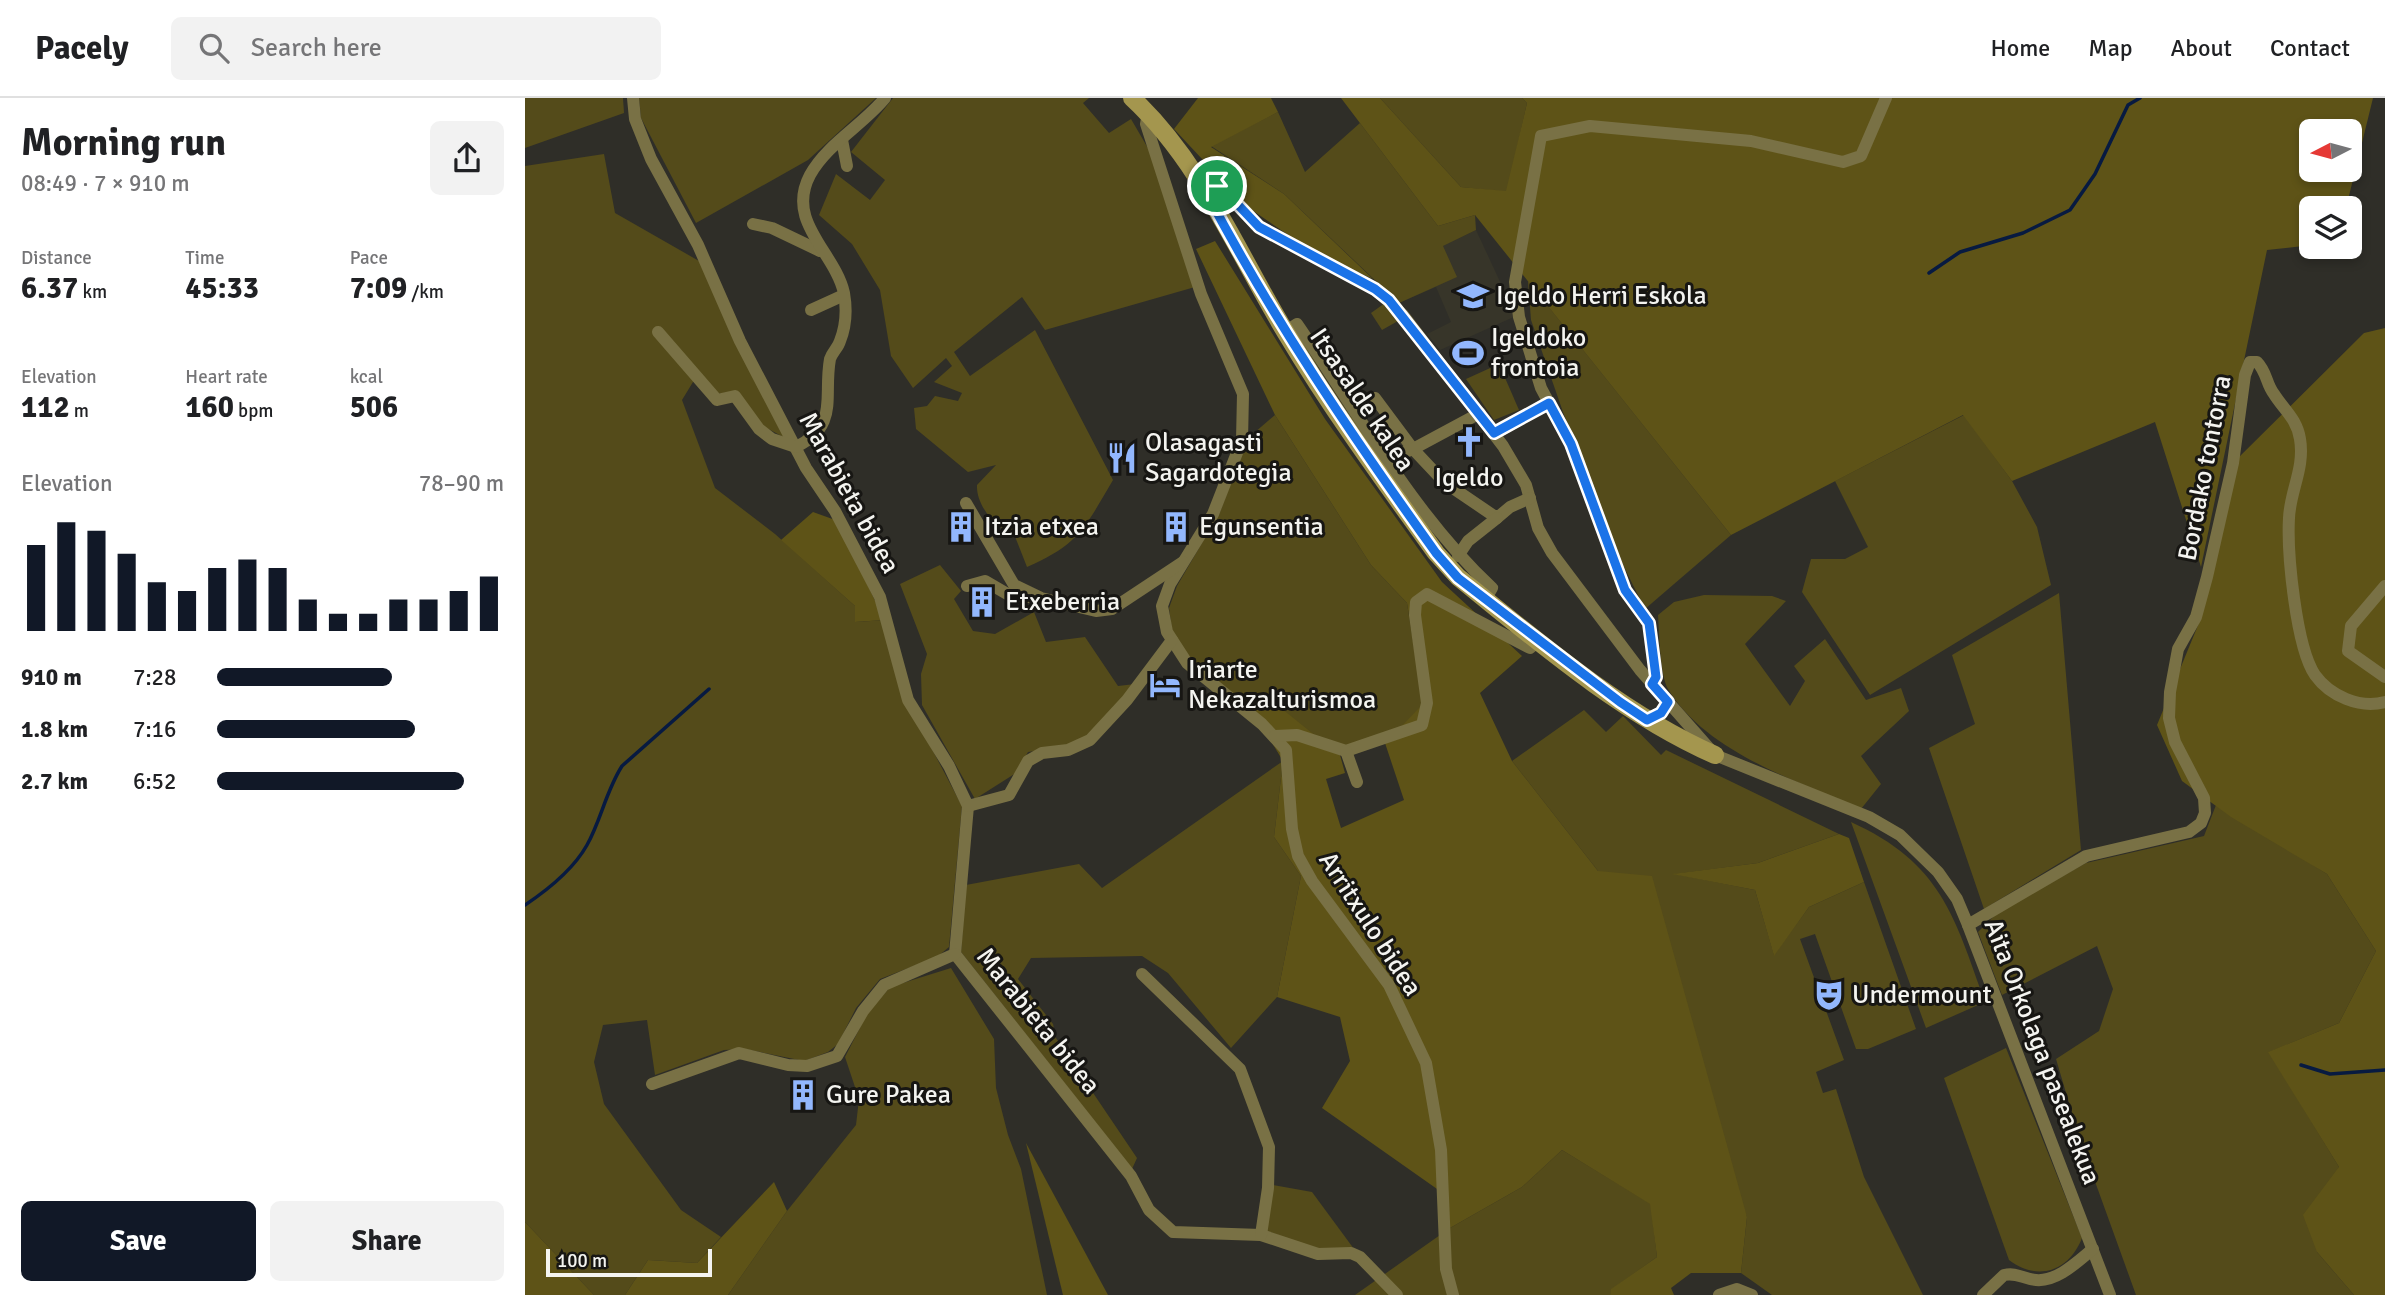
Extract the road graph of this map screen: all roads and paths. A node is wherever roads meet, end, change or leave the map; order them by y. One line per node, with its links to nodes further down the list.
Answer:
1 (633, 98): 19 (street, Marabieta bidea)
2 (885, 98): 6 (street)
3 (1132, 98): 5 (street, Itsasalde kalea)
4 (1886, 98): 15 (street)
5 (1148, 114): 8 (street, Itsasalde kalea); 25 (street, Arritxulo bidea)
6 (842, 140): 7 (street); 10 (street)
7 (848, 166)
8 (1205, 190): 14 (street, Itsasalde kalea); 17 (street, Aita Orkolaga pasealekua)
9 (753, 223): 10 (street)
10 (822, 251): 11 (street)
11 (844, 295): 12 (street); 19 (street)
12 (811, 310)
13 (658, 332): 19 (street)
14 (1285, 332): 16 (street); 29 (street, Itsasalde kalea)
15 (1549, 403): 18 (street); 33 (street)
16 (1357, 411): 20 (street); 24 (street)
17 (1480, 412): 18 (street, Aita Orkolaga pasealekua); 20 (street)
18 (1494, 433): 21 (street, Aita Orkolaga pasealekua)
19 (796, 447): 41 (street, Marabieta bidea)
20 (1408, 451): 23 (street)
21 (1529, 498): 23 (street); 33 (street, Aita Orkolaga pasealekua)
22 (966, 503): 28 (street)
23 (1497, 518): 24 (street)
24 (1458, 556): 29 (street)
25 (1183, 562): 28 (street); 30 (street, Arritxulo bidea)
26 (967, 586): 28 (street)
27 (2385, 586): 32 (street)
28 (1041, 598)
29 (1485, 600): 31 (street, Itsasalde kalea)
30 (1172, 640): 37 (street, Arritxulo bidea); 41 (street)
31 (1539, 640): 36 (street, Itsasalde kalea); 38 (street)
32 (2385, 677)
33 (1652, 684): 34 (street, Aita Orkolaga pasealekua)
34 (1668, 702): 36 (street); 39 (street, Aita Orkolaga pasealekua)
35 (2385, 702): 42 (street, Bordako tontorra)
36 (1647, 720): 39 (street, Itsasalde kalea)
37 (1275, 736): 38 (street); 49 (street, Arritxulo bidea)
38 (1346, 751): 40 (street)
39 (1715, 755): 42 (street, Aita Orkolaga pasealekua)
40 (1357, 782)
41 (968, 806): 43 (street, Marabieta bidea)
42 (1968, 925): 47 (street, Aita Orkolaga pasealekua)
43 (955, 954): 45 (street); 46 (street, Marabieta bidea)
44 (1142, 974): 46 (street)
45 (653, 1084)
46 (1261, 1235): 48 (street, Marabieta bidea)
47 (2093, 1249): 52 (street); 53 (street, Aita Orkolaga pasealekua)
48 (1397, 1295)
49 (1453, 1295)
50 (1719, 1295): 51 (street)
51 (1752, 1295)
52 (1983, 1295)
53 (2111, 1295)

